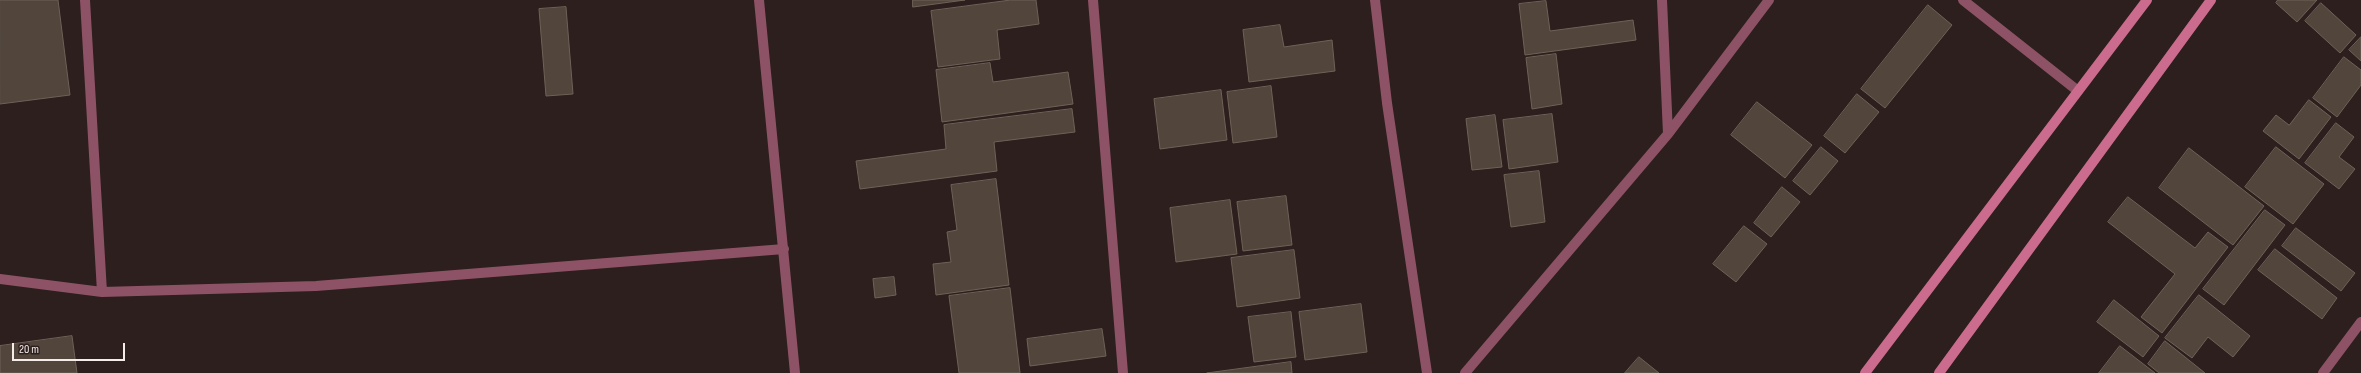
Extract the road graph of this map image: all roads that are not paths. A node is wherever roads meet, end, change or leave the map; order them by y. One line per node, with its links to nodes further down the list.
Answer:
1 (85, 0): 14 (street)
2 (759, 0): 12 (street)
3 (1093, 0): 17 (street)
4 (1375, 0): 18 (street)
5 (1662, 0): 11 (street)
6 (1769, 0): 11 (street)
7 (1963, 0): 10 (street)
8 (2147, 0): 10 (main road)
9 (2211, 0): 21 (main road)
10 (2078, 91): 20 (main road)
11 (1668, 134): 19 (street)
12 (784, 249): 14 (street); 16 (street)
13 (0, 279): 14 (street)
14 (102, 292)
15 (2361, 322): 22 (street)
16 (795, 373)
17 (1123, 373)
18 (1427, 373)
19 (1465, 373)
20 (1865, 373)
21 (1939, 373)
22 (2323, 373)

